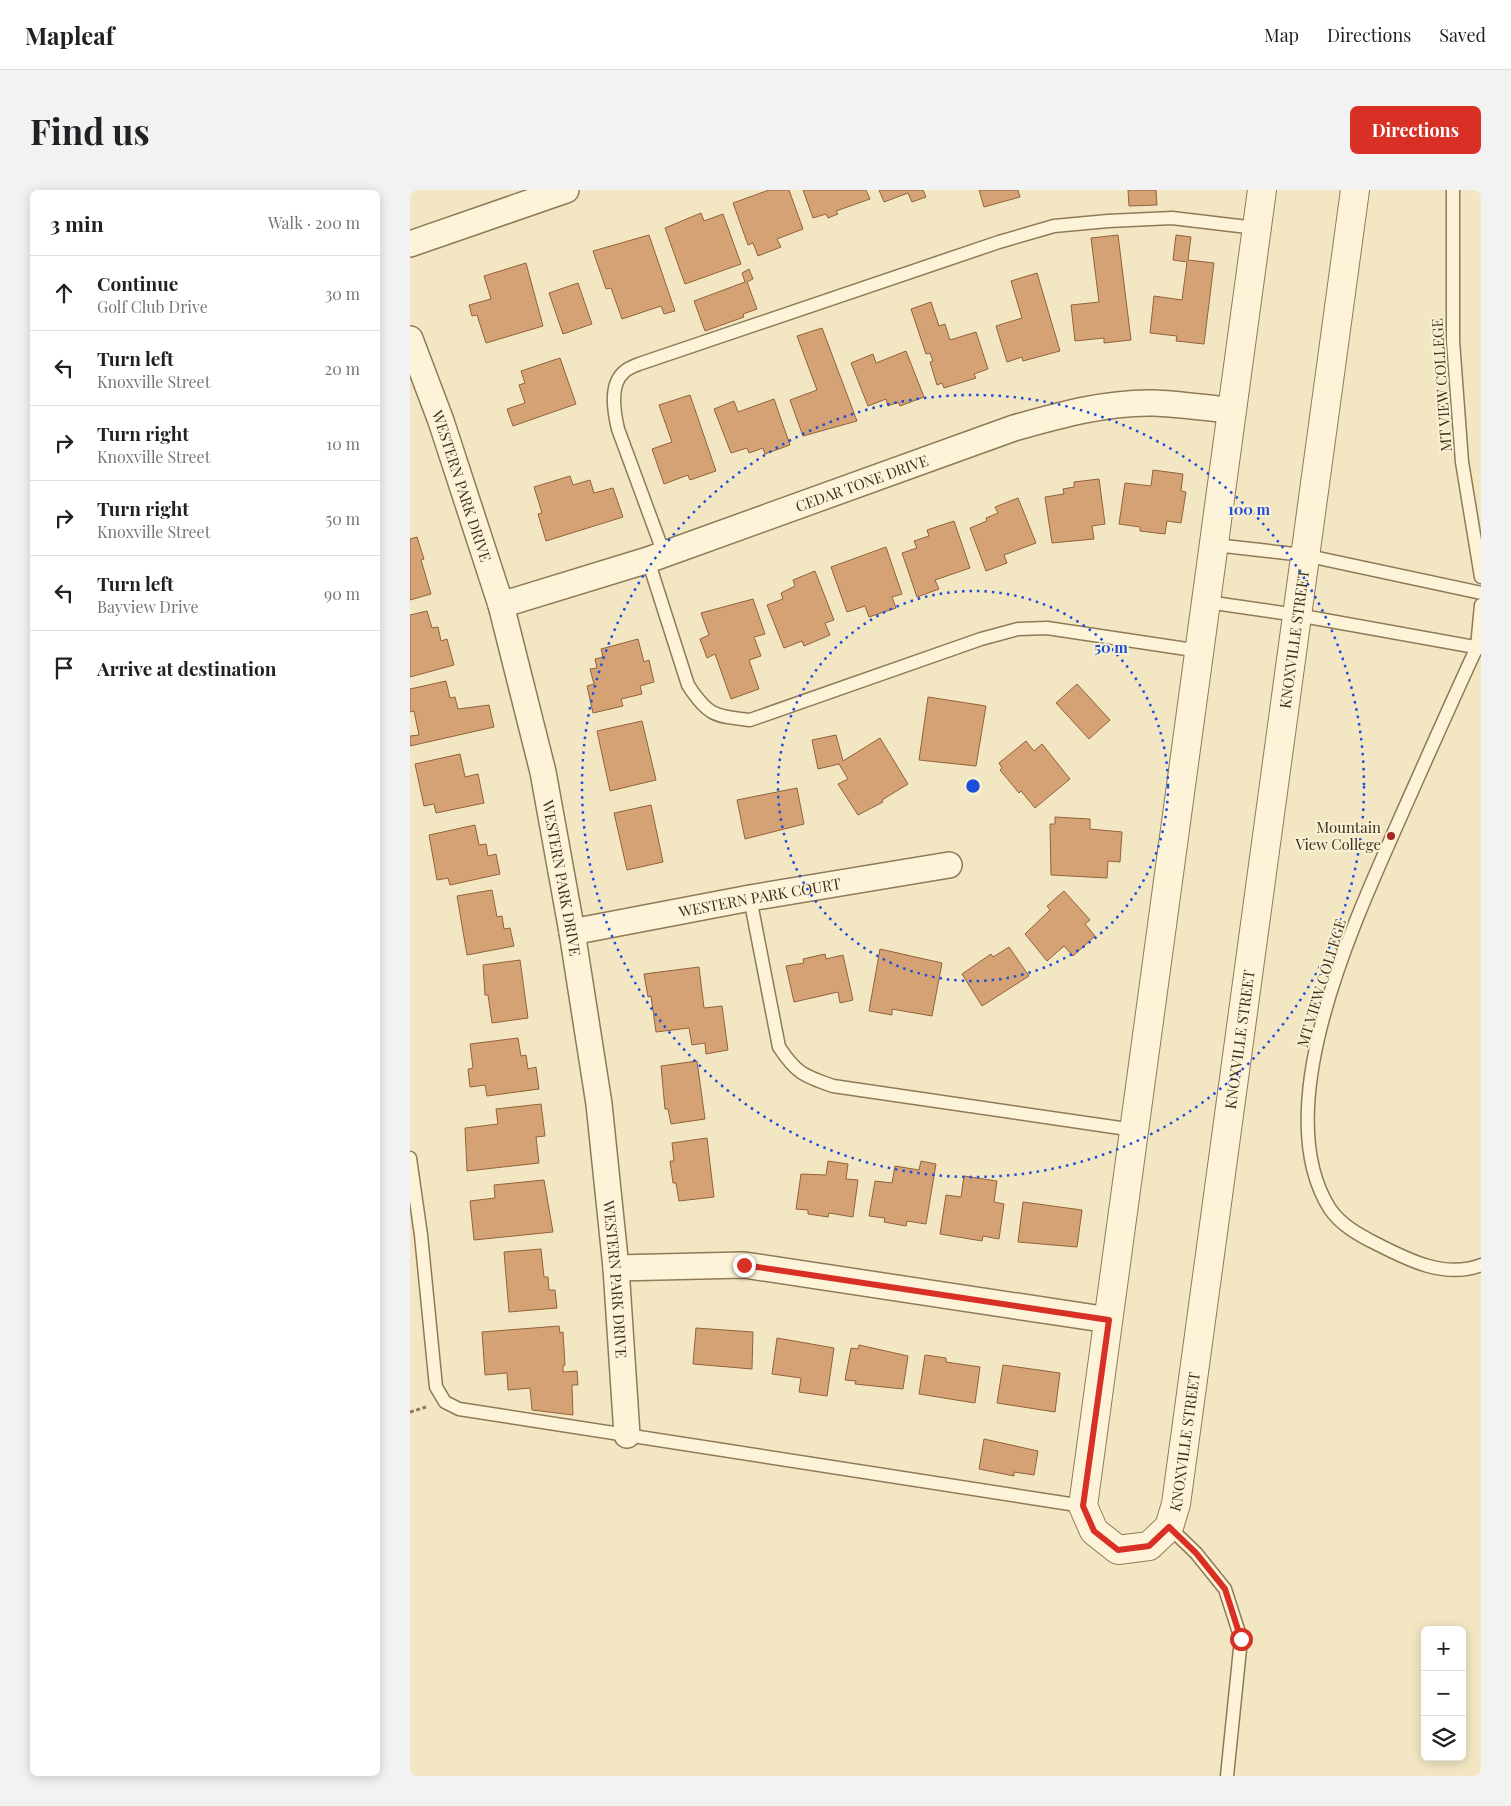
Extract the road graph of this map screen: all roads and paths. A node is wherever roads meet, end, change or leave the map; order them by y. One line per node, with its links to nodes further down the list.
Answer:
1 (566, 190): 6 (street)
2 (1262, 190): 5 (street)
3 (1355, 190): 10 (street, KNOXVILLE STREET)
4 (1453, 190): 12 (lane, MT VIEW COLLEGE)
5 (1256, 228): 8 (street); 11 (lane)
6 (410, 244)
7 (410, 339): 16 (street, WESTERN PARK DRIVE)
8 (1231, 410): 9 (street); 11 (street, CEDAR TONE DRIVE)
9 (1215, 545): 10 (lane); 14 (street)
10 (1304, 555): 13 (lane); 17 (street, KNOXVILLE STREET)
11 (656, 557): 16 (street, CEDAR TONE DRIVE); 19 (lane)
12 (1481, 576)
13 (1481, 593)
14 (1207, 602): 17 (lane); 19 (street)
15 (1481, 604): 18 (lane, MT VIEW COLLEGE)
16 (502, 605): 22 (street, WESTERN PARK DRIVE)
17 (1297, 615): 18 (lane); 30 (street, KNOXVILLE STREET)
18 (1479, 647): 25 (lane, MT VIEW COLLEGE)
19 (1200, 651): 23 (street)
20 (949, 865): 21 (street, WESTERN PARK COURT)
21 (750, 898): 22 (street, WESTERN PARK COURT); 23 (lane)
22 (572, 932): 26 (street, WESTERN PARK DRIVE)
23 (1134, 1130): 27 (street)
24 (410, 1158): 28 (lane)
25 (1481, 1265)
26 (616, 1268): 27 (street); 28 (street, WESTERN PARK DRIVE)
27 (1109, 1320): 29 (street)
28 (627, 1435): 29 (lane)
29 (1083, 1506): 30 (street, KNOXVILLE STREET)
30 (1169, 1527): 31 (lane)
31 (1227, 1776)

